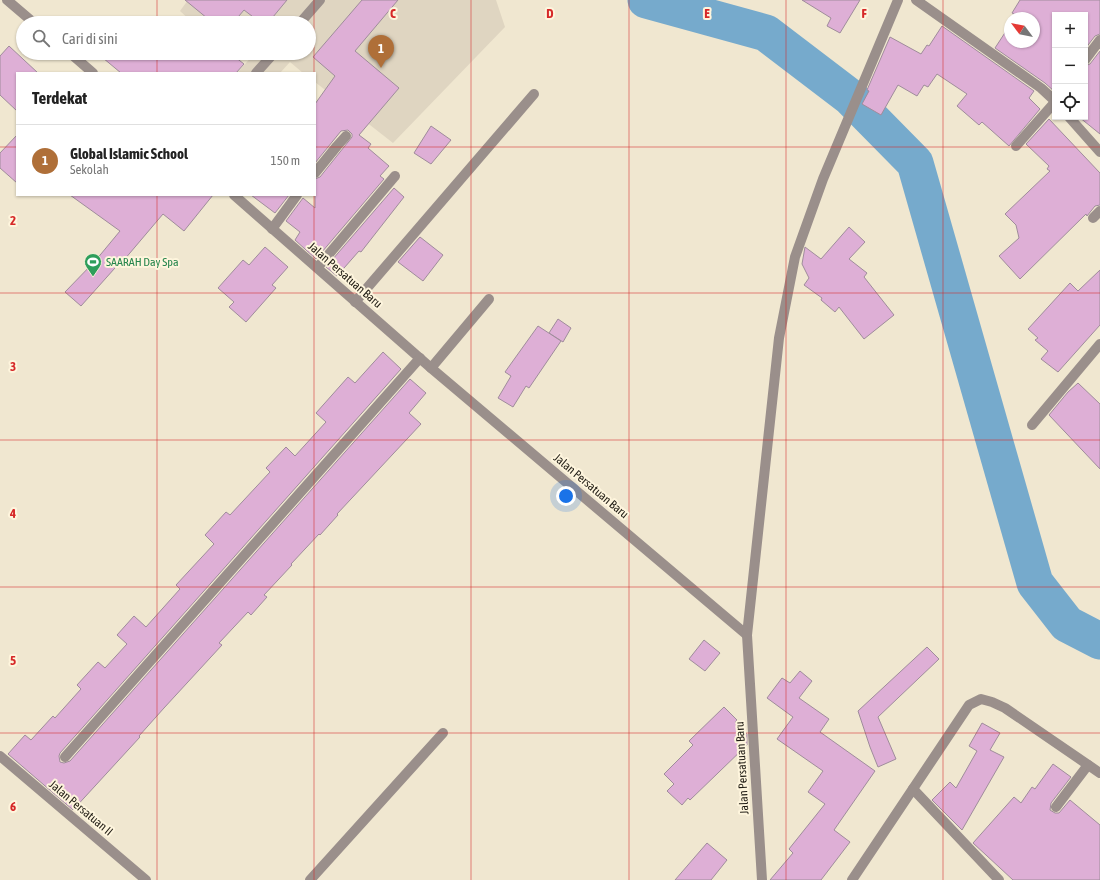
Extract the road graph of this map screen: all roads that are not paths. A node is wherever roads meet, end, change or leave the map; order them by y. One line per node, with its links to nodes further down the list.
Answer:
1 (7, 0): 5 (street)
2 (320, 0): 6 (street)
3 (898, 0): 32 (street)
4 (916, 0): 14 (street)
5 (26, 16)
6 (306, 16)
7 (1100, 40): 8 (street)
8 (1088, 56)
9 (78, 60): 11 (street)
10 (268, 60): 12 (street)
11 (92, 72)
12 (257, 72)
13 (534, 94): 27 (street)
14 (1052, 98)
15 (1052, 104): 18 (street)
16 (1072, 120): 19 (street)
17 (346, 136): 20 (street)
18 (1016, 146)
19 (1100, 152)
20 (316, 172)
21 (395, 176): 25 (street)
22 (235, 196): 24 (street, Jalan Persatuan Baru)
23 (296, 196): 24 (street)
24 (272, 229): 25 (street, Jalan Persatuan Baru)
25 (318, 267): 27 (street, Jalan Persatuan Baru)
26 (489, 299): 30 (street)
27 (355, 302): 29 (street, Jalan Persatuan Baru)
28 (1100, 344): 31 (street)
29 (420, 358): 30 (street, Jalan Persatuan Baru); 35 (street)
30 (431, 368): 32 (street, Jalan Persatuan Baru)
31 (1032, 425)
32 (747, 635): 42 (street, Jalan Persatuan Baru)
33 (443, 733): 41 (street)
34 (0, 756): 40 (street, Jalan Persatuan II)
35 (65, 757)
36 (1088, 765): 37 (street); 38 (street); 39 (street)
37 (1100, 773)
38 (913, 789): 43 (street); 44 (street)
39 (1056, 807)
40 (146, 880)
41 (310, 880)
42 (762, 880)
43 (852, 880)
44 (999, 880)

